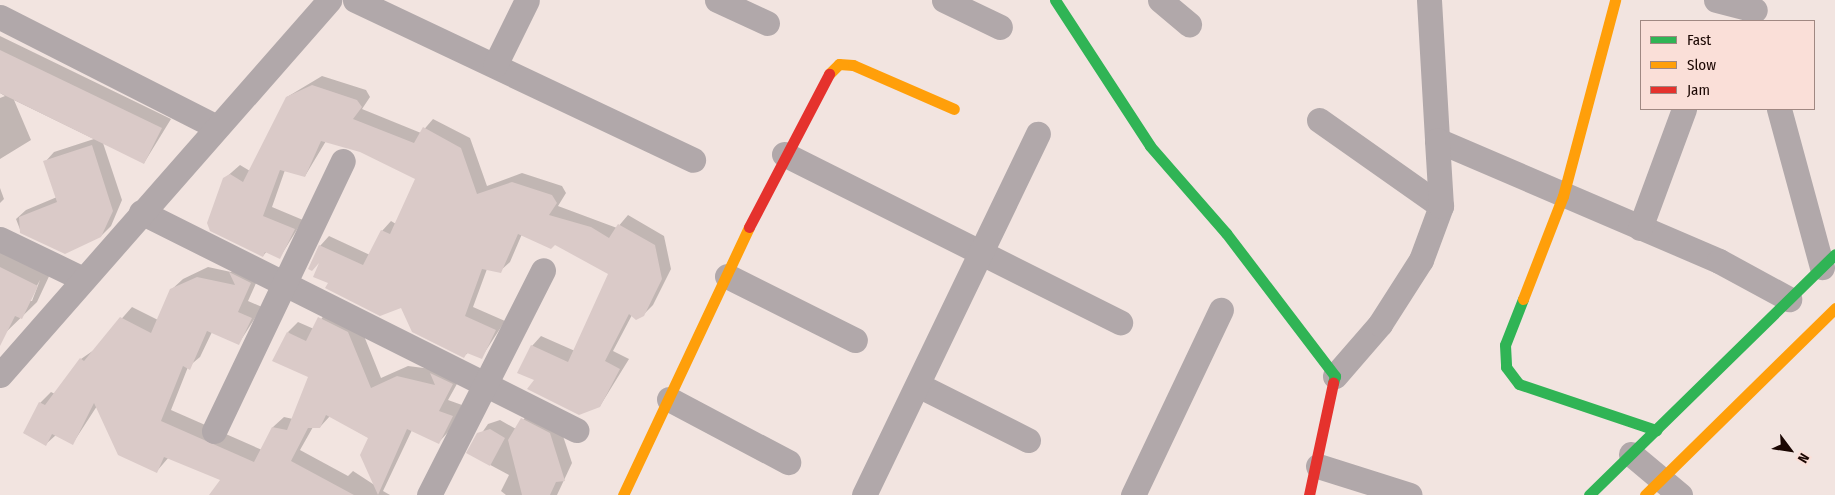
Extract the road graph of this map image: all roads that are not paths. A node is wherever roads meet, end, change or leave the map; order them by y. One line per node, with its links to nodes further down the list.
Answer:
1 (329, 0): 21 (street)
2 (355, 0): 16 (street)
3 (527, 0): 16 (street)
4 (718, 0): 13 (street)
5 (944, 0): 15 (street)
6 (1055, 0): 44 (street)
7 (1160, 0): 14 (street)
8 (1429, 0): 23 (street)
9 (1615, 0): 27 (street)
10 (1718, 8): 11 (street)
11 (1755, 10)
12 (0, 17): 21 (street)
13 (767, 23)
14 (1189, 24)
15 (1000, 27)
16 (495, 66): 25 (street)
17 (954, 109): 24 (street)
18 (1684, 110): 30 (street)
19 (1779, 110): 33 (street)
20 (1320, 120): 28 (street)
21 (215, 126): 29 (street)
22 (1038, 134): 32 (street)
23 (1445, 151): 27 (street); 28 (street)
24 (784, 154): 32 (street); 35 (street)
25 (692, 160)
26 (343, 161): 37 (street)
27 (1563, 196): 30 (street); 49 (street)
28 (1441, 206): 44 (street)
29 (141, 212): 36 (street); 37 (street)
30 (1640, 228): 38 (street)
31 (0, 239): 36 (street)
32 (983, 251): 41 (street); 45 (street)
33 (1828, 260): 38 (street)
34 (543, 270): 46 (street)
35 (727, 276): 42 (street); 47 (street)
36 (83, 279): 43 (street)
37 (282, 284): 46 (street); 50 (street)
38 (1789, 299): 49 (street)
39 (1835, 308): 55 (street)
40 (1221, 310): 59 (street)
41 (1120, 322)
42 (855, 340)
43 (0, 375)
44 (1335, 376): 54 (street)
45 (918, 384): 51 (street); 58 (street)
46 (486, 386): 48 (street); 56 (street)
47 (669, 399): 53 (street); 57 (street)
48 (576, 430)
49 (1656, 430): 52 (street)
50 (214, 431)
51 (1028, 440)
52 (1631, 454): 55 (street); 62 (street)
53 (788, 462)
54 (1318, 466): 60 (street); 61 (street)
55 (1652, 488): 63 (street)
56 (429, 495)
57 (623, 495)
58 (864, 495)
59 (1133, 495)
60 (1309, 495)
61 (1410, 495)
62 (1589, 495)
63 (1680, 495)

